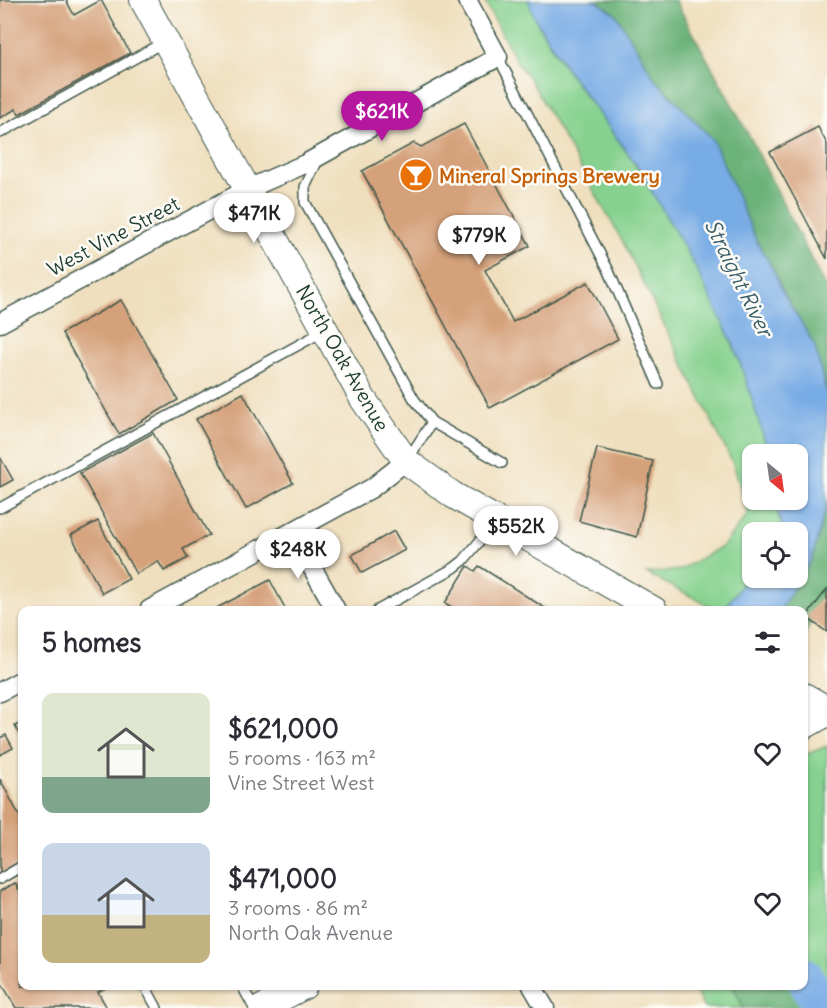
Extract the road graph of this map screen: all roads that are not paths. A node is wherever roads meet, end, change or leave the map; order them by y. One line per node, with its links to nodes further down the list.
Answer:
1 (143, 0): 3 (main road, North Oak Avenue)
2 (467, 0): 4 (street)
3 (166, 41): 5 (lane); 7 (main road, North Oak Avenue)
4 (498, 57): 6 (street, West Vine Street); 10 (lane)
5 (0, 134)
6 (320, 156): 7 (street, West Vine Street); 11 (lane)
7 (248, 189): 8 (street, West Vine Street); 9 (main road, North Oak Avenue)
8 (0, 323)
9 (326, 330): 12 (main road, North Oak Avenue); 14 (lane)
10 (657, 384)
11 (432, 422): 12 (lane); 13 (lane)
12 (406, 461): 15 (main road, North Oak Avenue); 16 (street)
13 (502, 463)
14 (0, 508)
15 (496, 521): 19 (lane); 20 (main road, North Oak Avenue)
16 (292, 532): 17 (street); 18 (street)
17 (160, 606)
18 (334, 606)
19 (385, 606)
20 (647, 606)
21 (18, 682): 22 (street)
22 (0, 692)
23 (808, 699): 24 (main road)
24 (827, 711): 25 (main road)
25 (808, 723)
26 (18, 868): 27 (lane)
27 (0, 879)
28 (147, 990): 32 (lane)
29 (244, 990): 33 (lane)
30 (296, 990): 34 (main road)
31 (534, 990): 35 (street)
32 (157, 1008)
33 (254, 1008)
34 (262, 1008)
35 (545, 1008)

